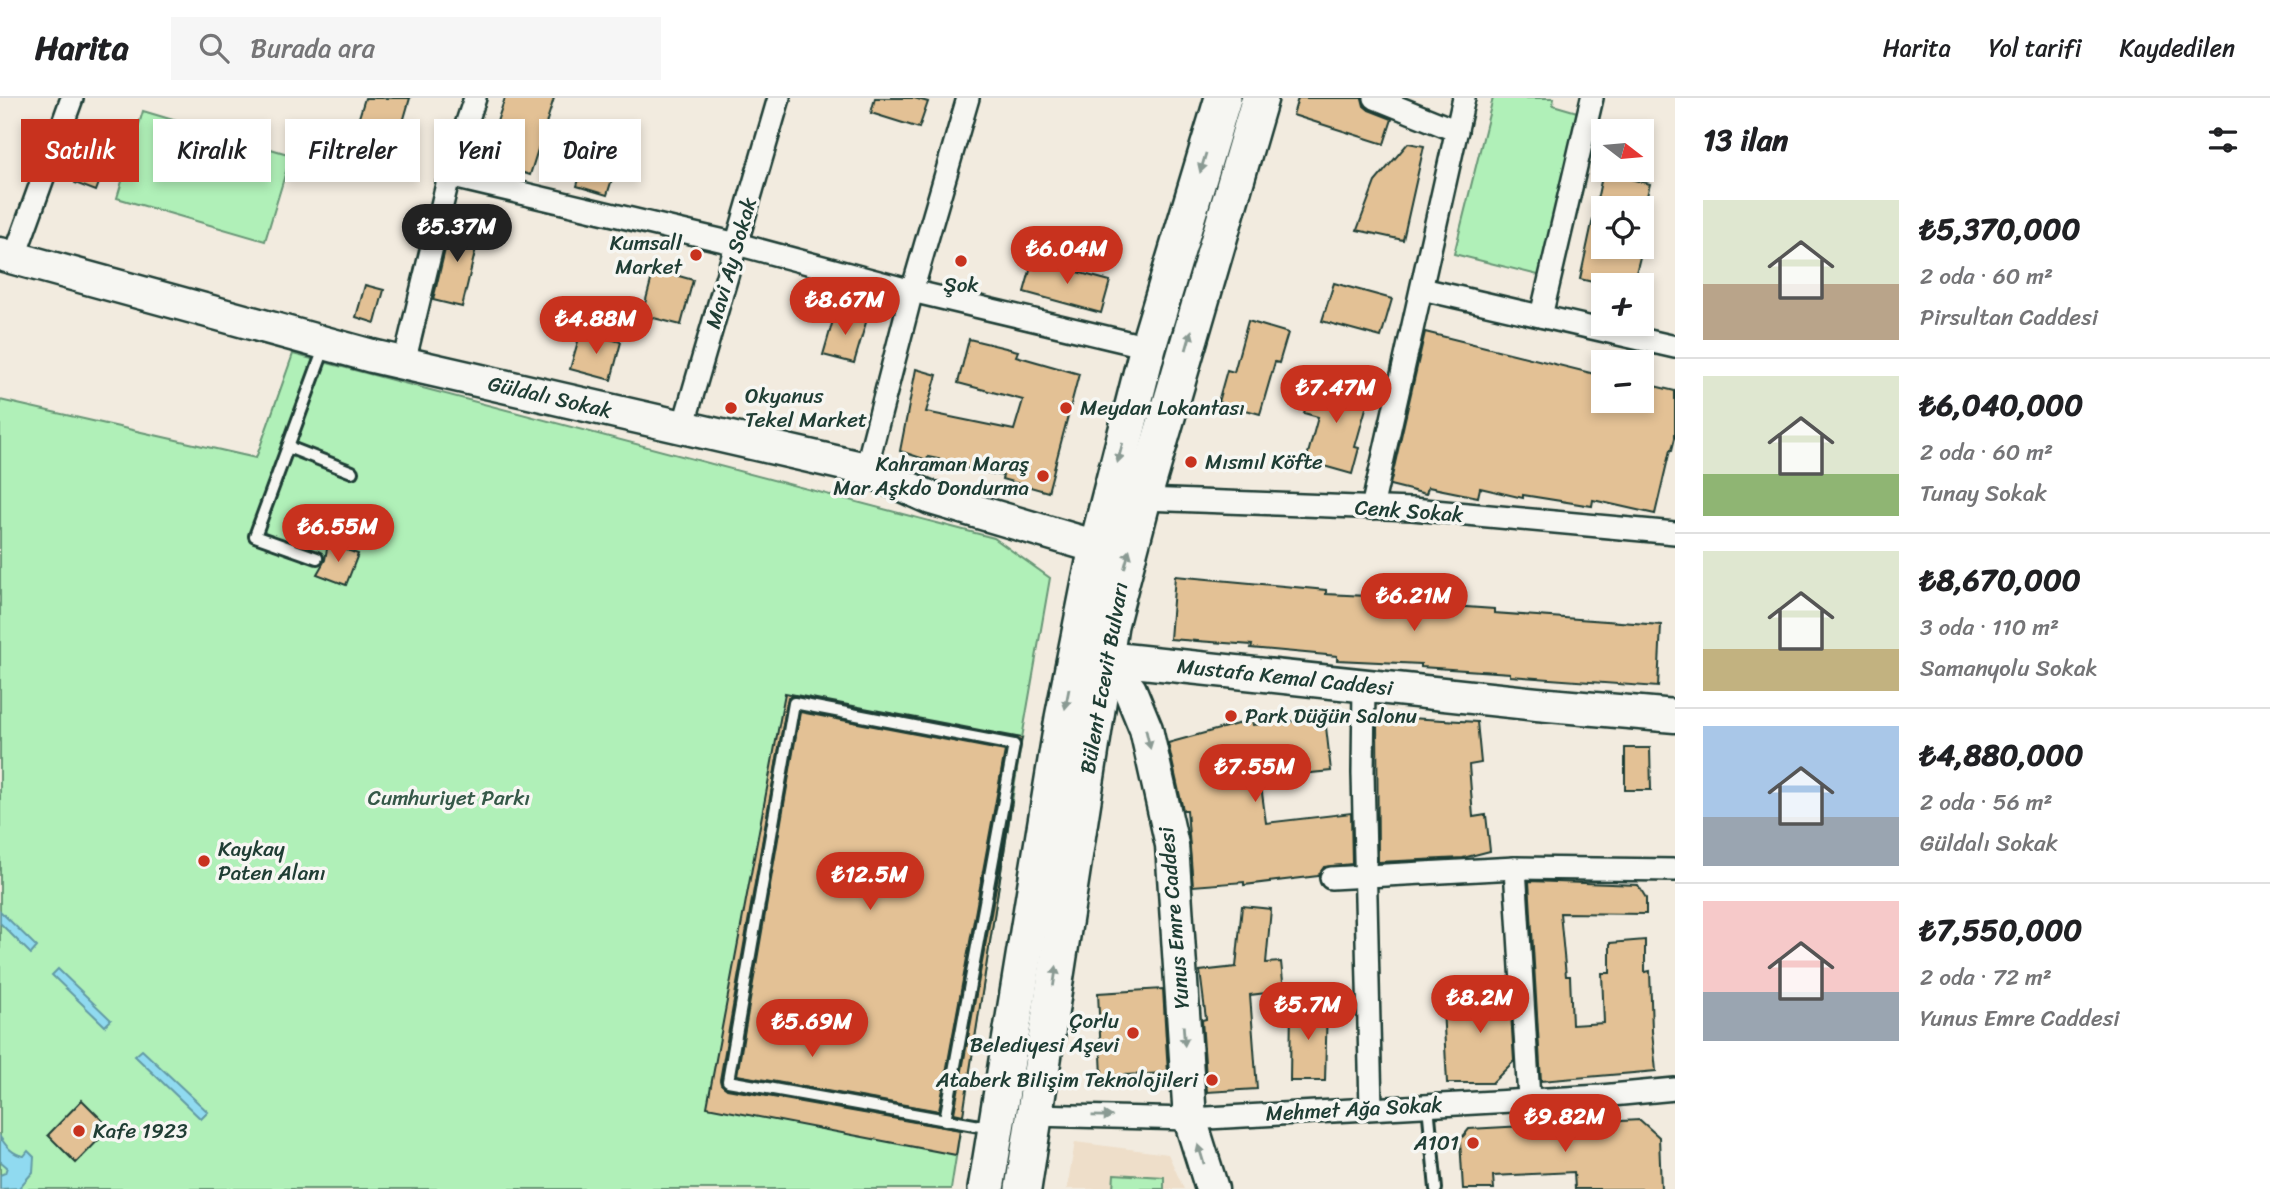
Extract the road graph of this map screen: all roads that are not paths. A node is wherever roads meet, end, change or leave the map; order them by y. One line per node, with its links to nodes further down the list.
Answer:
1 (72, 98): 15 (street)
2 (475, 98): 10 (street)
3 (968, 98): 17 (street)
4 (1223, 98): 20 (main road, Bülent Ecevit Bulvarı, one-way to 20)
5 (1260, 98): 27 (main road, Bülent Ecevit Bulvarı, one-way to 5)
6 (1375, 98): 11 (street)
7 (1464, 98): 11 (street)
8 (1592, 98): 18 (street)
9 (776, 99): 14 (street, Mavi Ay Sokak)
10 (468, 119)
11 (1457, 131): 16 (street)
12 (448, 182): 22 (street)
13 (474, 182): 14 (street)
14 (737, 244): 17 (street); 23 (street, Mavi Ay Sokak)
15 (7, 256): 19 (street, Güldalı Sokak)
16 (1422, 289): 18 (street); 28 (street)
17 (912, 291): 20 (street); 25 (street)
18 (1541, 316): 21 (street)
19 (326, 343): 22 (street, Güldalı Sokak); 24 (lane)
20 (1148, 347): 27 (main road, Bülent Ecevit Bulvarı, one-way to 27)
21 (1675, 347)
22 (404, 363): 23 (street, Güldalı Sokak)
23 (683, 427): 25 (street, Güldalı Sokak)
24 (288, 447): 26 (lane); 31 (lane)
25 (866, 469): 30 (street, Güldalı Sokak)
26 (352, 472)
27 (1127, 496): 28 (street, Cenk Sokak); 30 (main road); 32 (main road, Bülent Ecevit Bulvarı, one-way to 27)
28 (1372, 508): 29 (street, Cenk Sokak)
29 (1675, 533)
30 (1097, 547): 32 (main road)
31 (317, 558)
32 (1097, 646): 33 (street, Mustafa Kemal Caddesi); 43 (main road, Bülent Ecevit Bulvarı, one-way to 32); 44 (street, Yunus Emre Caddesi, one-way to 44); 46 (main road, Bülent Ecevit Bulvarı, one-way to 46)
33 (1364, 685): 34 (street, Mustafa Kemal Caddesi); 37 (street)
34 (1675, 716)
35 (1515, 868): 36 (street); 37 (street); 40 (street)
36 (1675, 870)
37 (1367, 876): 38 (street); 42 (street)
38 (1331, 878)
39 (1675, 1089): 40 (street, Mehmet Ağa Sokak)
40 (1529, 1099): 41 (street, Mehmet Ağa Sokak)
41 (1428, 1105): 42 (street, Mehmet Ağa Sokak); 50 (lane)
42 (1371, 1108): 44 (street, Mehmet Ağa Sokak)
43 (1033, 1115): 44 (street, Mehmet Ağa Sokak, one-way to 44); 48 (main road, Bülent Ecevit Bulvarı)
44 (1190, 1119): 49 (street, Yunus Emre Caddesi, one-way to 44)
45 (946, 1120): 45 (lane); 46 (lane)
46 (995, 1129): 47 (main road, Bülent Ecevit Bulvarı)
47 (986, 1189)
48 (1023, 1189)
49 (1212, 1189)
50 (1436, 1189)

